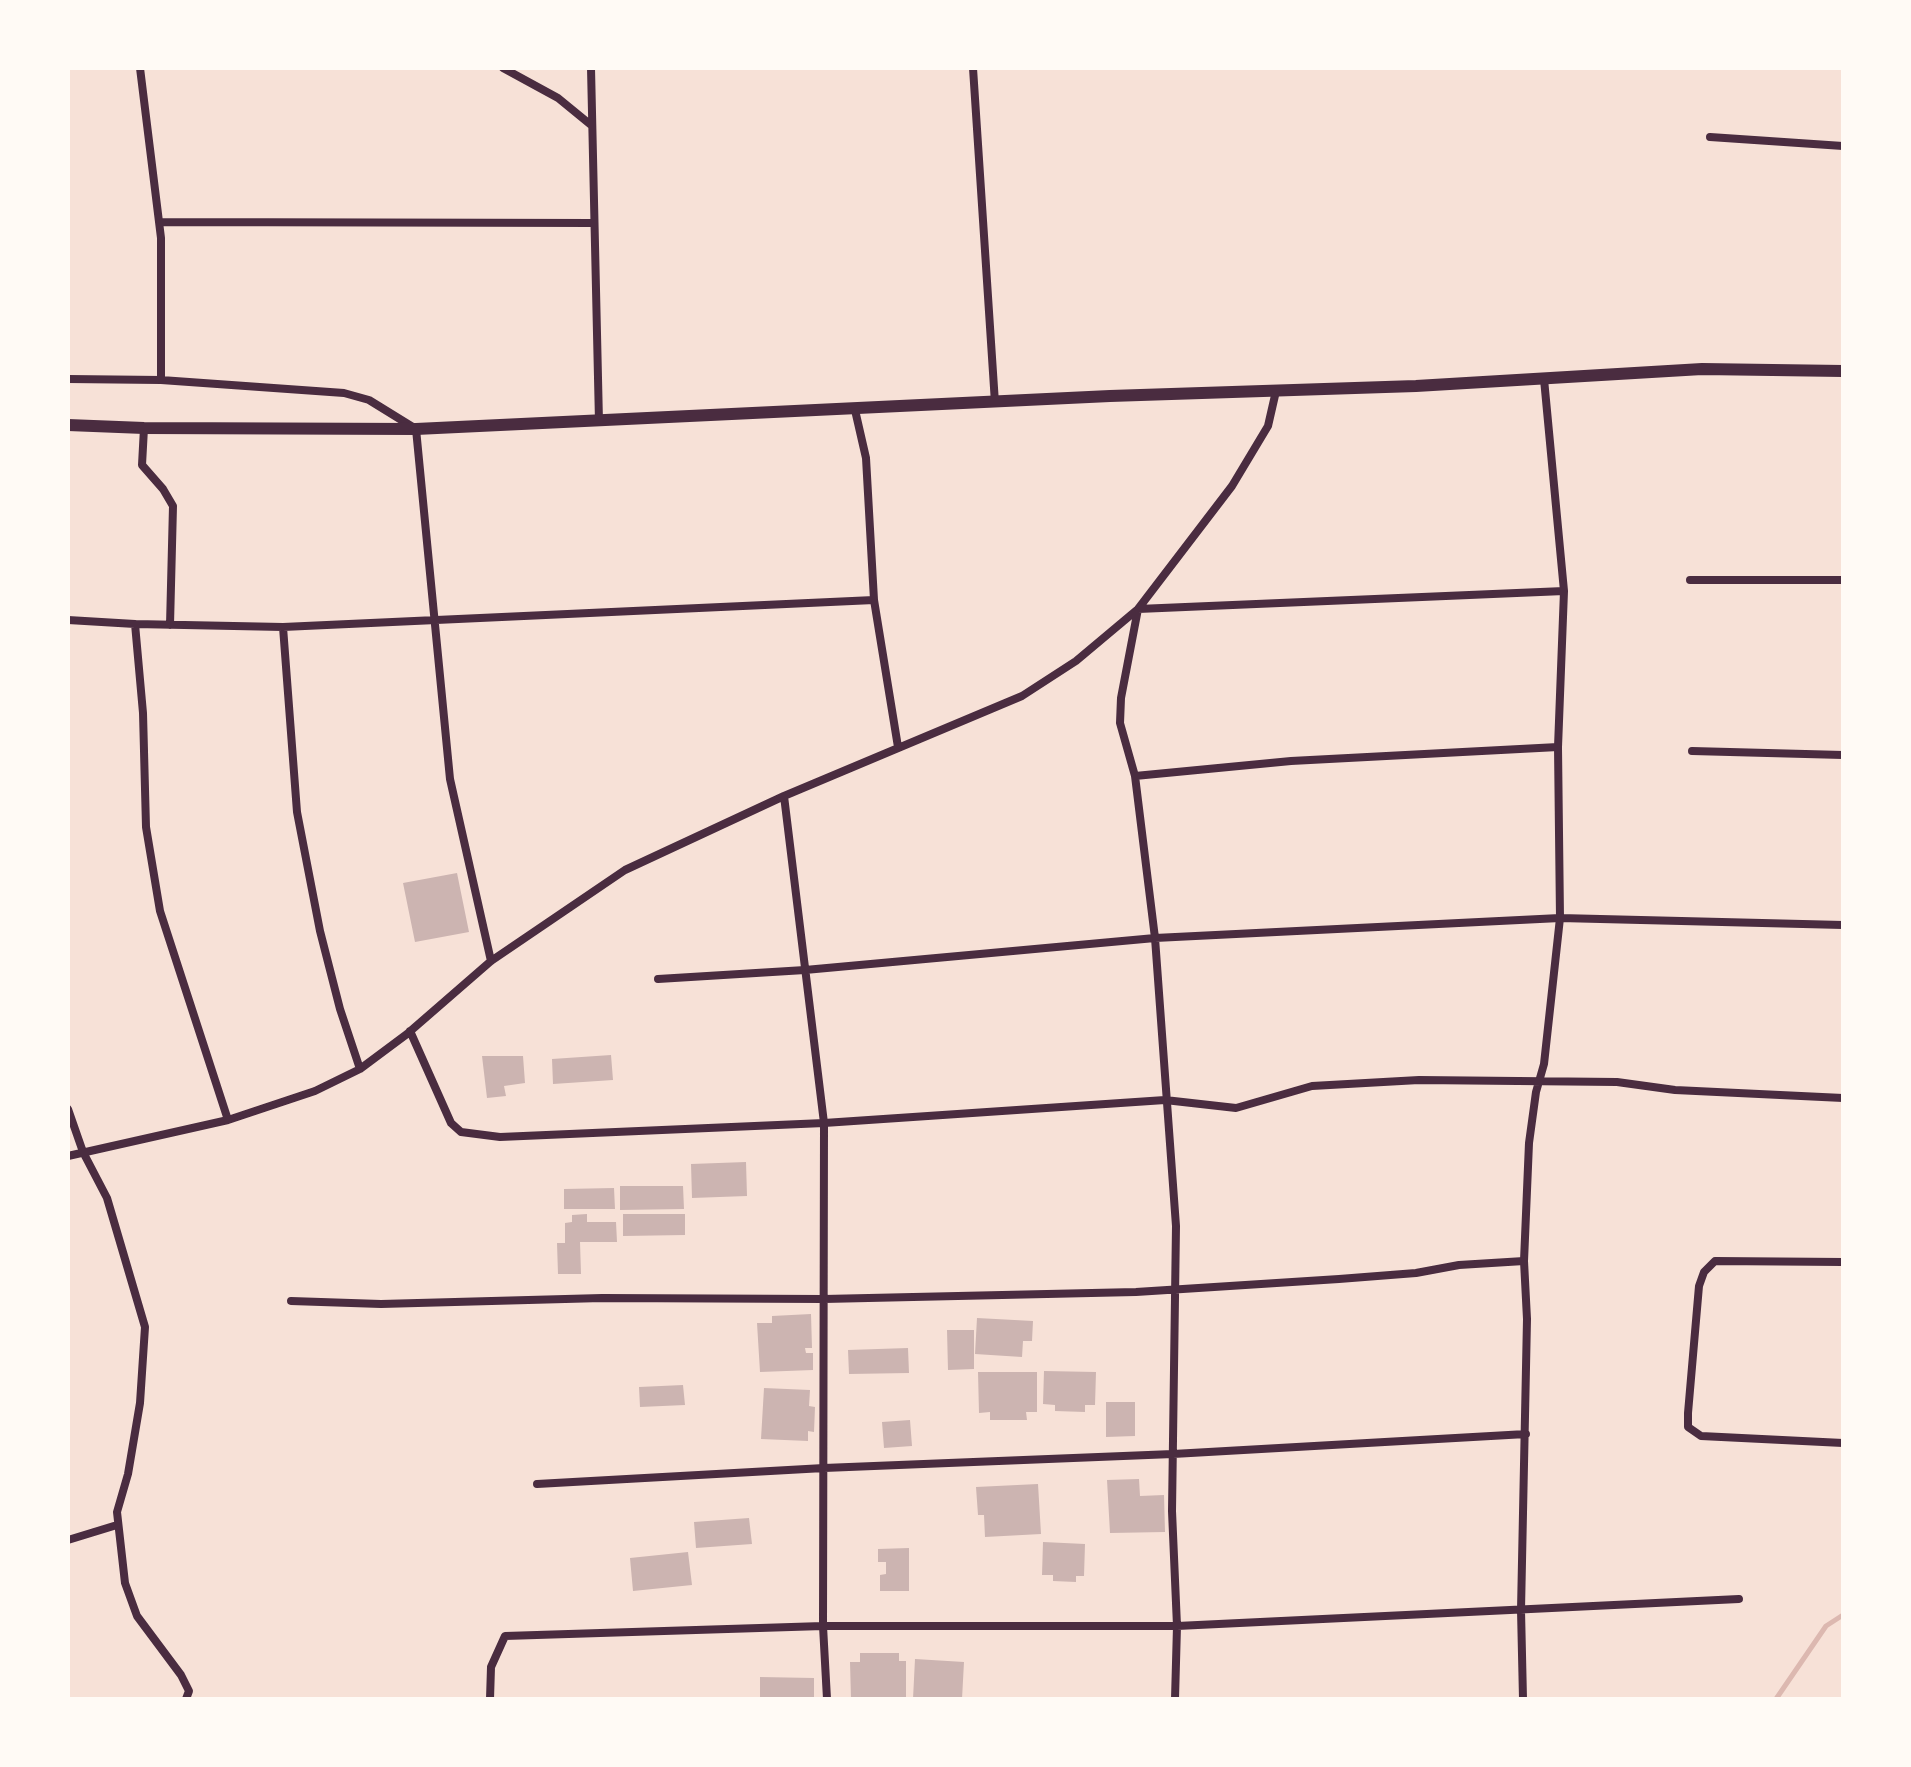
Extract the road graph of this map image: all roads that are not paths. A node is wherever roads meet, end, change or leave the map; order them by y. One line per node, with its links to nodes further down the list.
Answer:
1 (140, 68): 8 (street)
2 (503, 68): 5 (street)
3 (591, 68): 5 (street)
4 (973, 68): 15 (street)
5 (591, 125): 9 (street)
6 (1710, 137): 7 (street)
7 (1843, 146)
8 (159, 222): 9 (street); 13 (street)
9 (593, 223): 17 (street)
10 (1843, 371): 12 (street)
11 (68, 379): 13 (street)
12 (1544, 379): 14 (street); 23 (street)
13 (161, 380): 20 (street)
14 (1276, 391): 15 (street); 25 (street)
15 (995, 403): 16 (street)
16 (855, 410): 17 (street); 24 (street)
17 (599, 422): 20 (street)
18 (68, 425): 19 (street)
19 (144, 428): 20 (street); 29 (street)
20 (416, 429): 26 (street)
21 (1690, 580): 22 (street)
22 (1843, 580)
23 (1564, 591): 25 (street); 32 (street)
24 (874, 600): 26 (street); 31 (street)
25 (1138, 609): 31 (street); 35 (street)
26 (434, 619): 30 (street); 40 (street)
27 (68, 620): 28 (street)
28 (135, 624): 29 (street); 49 (street)
29 (170, 625): 30 (street)
30 (283, 627): 44 (street)
31 (898, 747): 36 (street)
32 (1558, 747): 35 (street); 37 (street)
33 (1692, 751): 34 (street)
34 (1843, 755)
35 (1135, 776): 39 (street)
36 (784, 796): 40 (street); 41 (street)
37 (1560, 918): 38 (street); 39 (street); 45 (street)
38 (1843, 925)
39 (1155, 938): 41 (street); 47 (street)
40 (491, 961): 43 (street)
41 (805, 970): 42 (street); 50 (street)
42 (658, 979)
43 (410, 1031): 44 (street); 50 (street)
44 (360, 1069): 49 (street)
45 (1538, 1082): 46 (street); 47 (street); 53 (street)
46 (1843, 1098)
47 (1165, 1100): 50 (street); 55 (street)
48 (68, 1109): 51 (street)
49 (228, 1120): 51 (street)
50 (824, 1123): 56 (street)
51 (83, 1152): 52 (street); 63 (street)
52 (68, 1156)
53 (1524, 1261): 55 (street); 58 (street)
54 (1843, 1262): 59 (street)
55 (1177, 1288): 56 (street); 60 (street)
56 (824, 1299): 57 (street); 61 (street)
57 (291, 1301)
58 (1526, 1434): 60 (street); 66 (street)
59 (1843, 1443)
60 (1173, 1454): 61 (street); 68 (street)
61 (824, 1468): 62 (street); 67 (street)
62 (537, 1484)
63 (117, 1525): 64 (street); 69 (street)
64 (68, 1540)
65 (1739, 1599): 66 (street)
66 (1521, 1610): 68 (street); 73 (street)
67 (823, 1626): 68 (street); 70 (street); 71 (street)
68 (1177, 1626): 72 (street)
69 (186, 1699)
70 (490, 1699)
71 (827, 1699)
72 (1175, 1699)
73 (1523, 1699)

